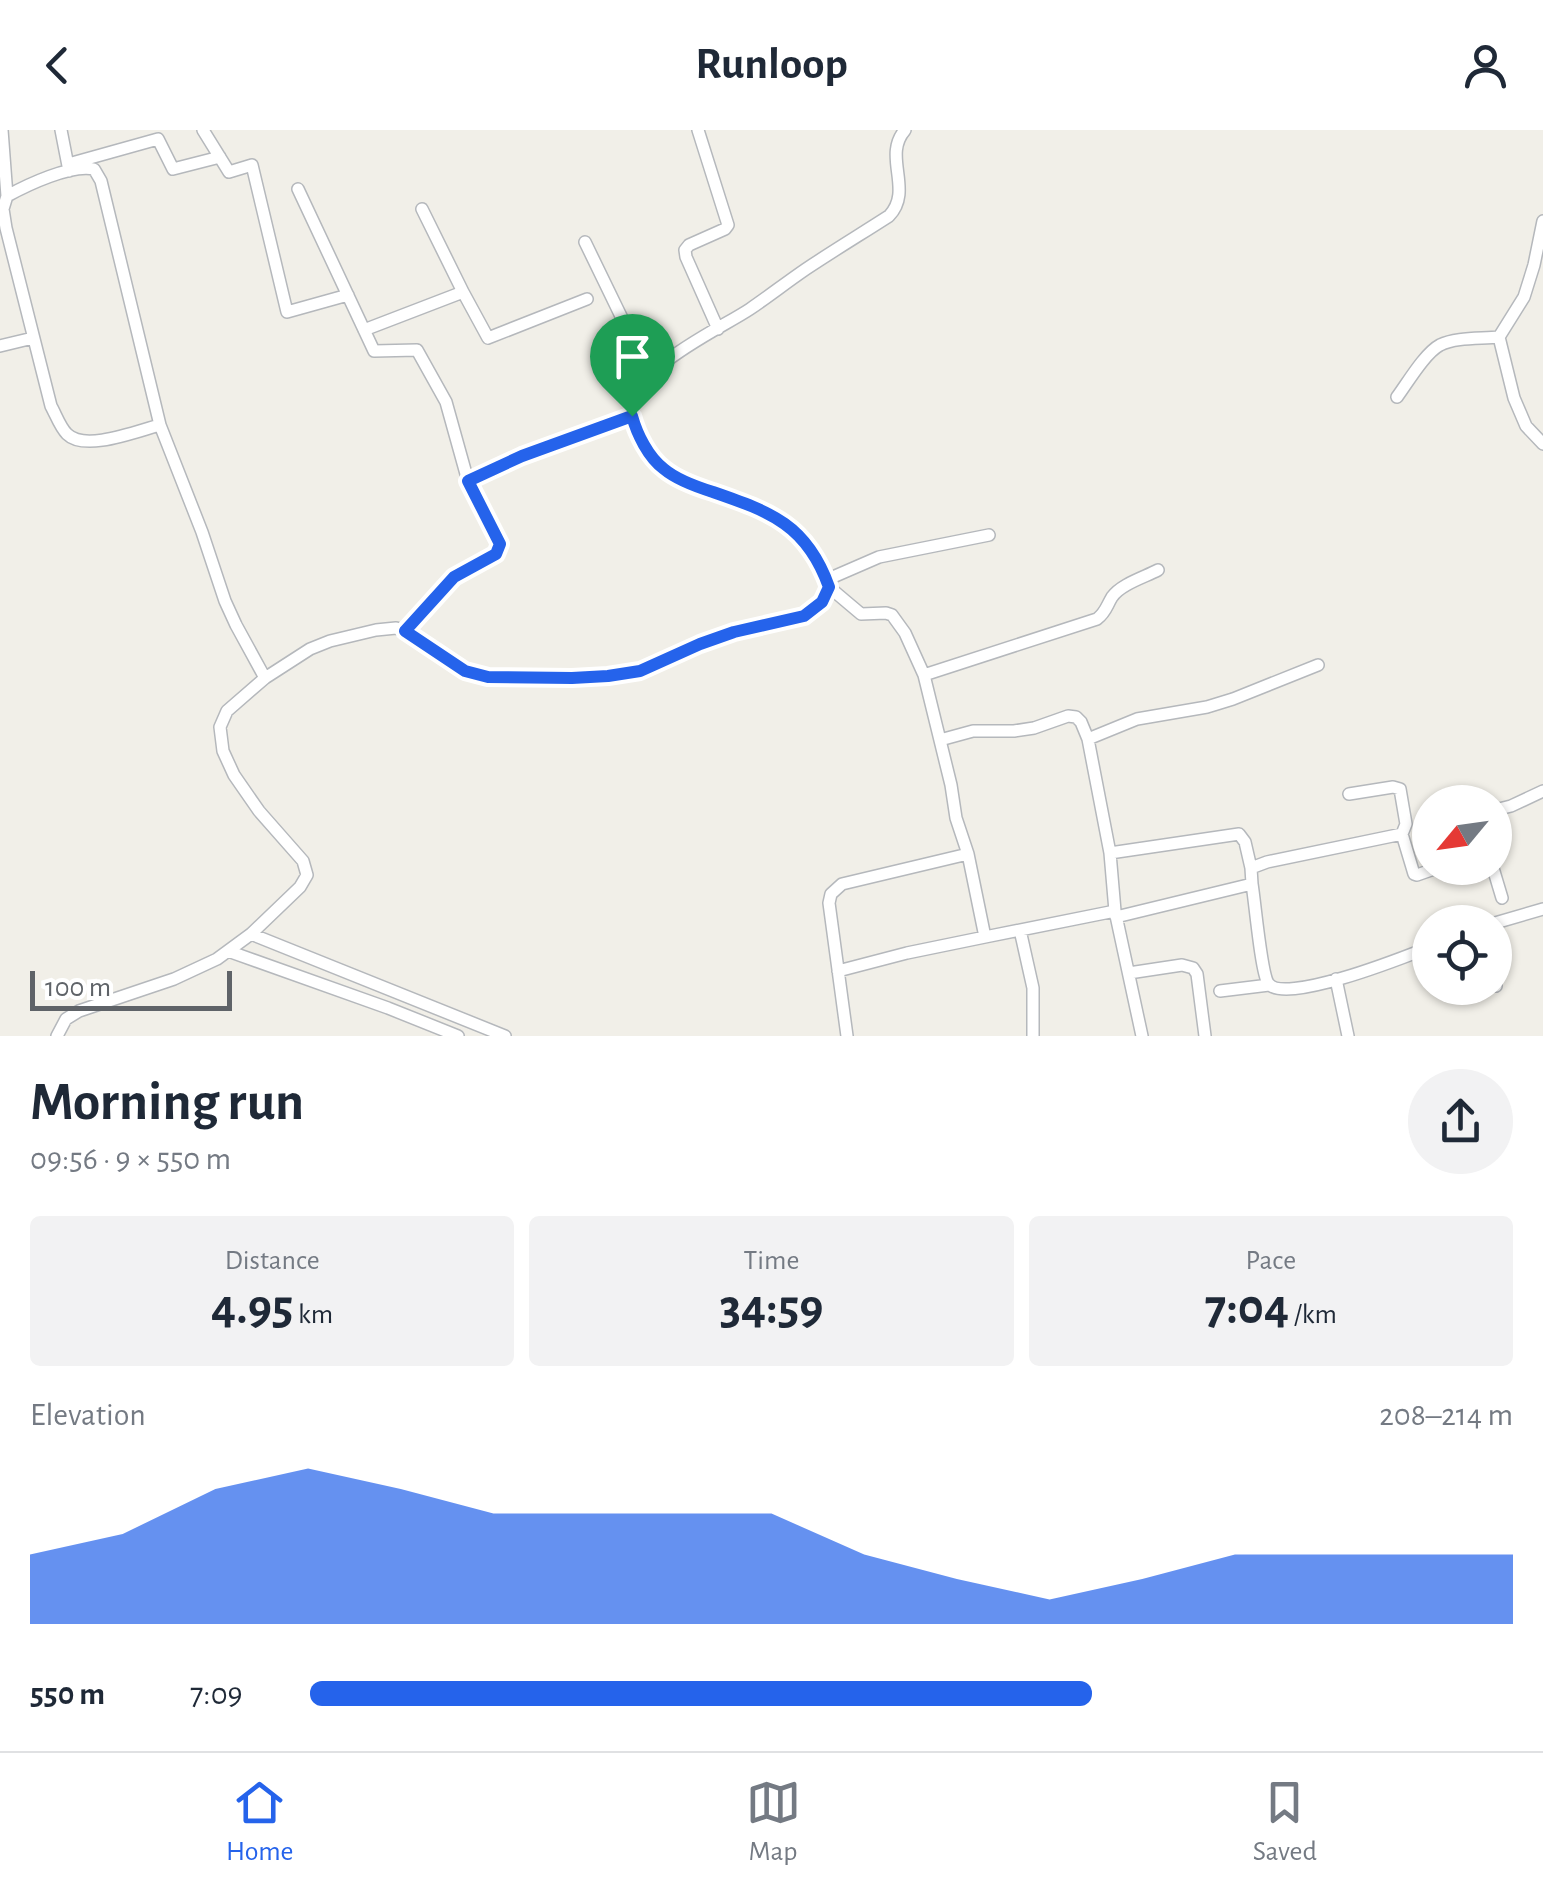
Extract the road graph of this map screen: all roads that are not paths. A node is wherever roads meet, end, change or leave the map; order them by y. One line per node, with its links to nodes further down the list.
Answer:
1 (2, 130): 9 (street)
2 (60, 130): 7 (street)
3 (202, 130): 6 (street)
4 (698, 130): 17 (street)
5 (905, 130): 17 (street)
6 (220, 158): 7 (street); 15 (street)
7 (68, 168): 9 (street); 25 (street)
8 (298, 189): 15 (street)
9 (6, 196): 20 (street)
10 (422, 209): 14 (street)
11 (1543, 221): 13 (street)
12 (585, 242): 22 (street)
13 (1537, 277): 19 (street)
14 (463, 292): 16 (street); 18 (street)
15 (348, 296): 18 (street)
16 (587, 298)
17 (718, 328): 22 (street)
18 (364, 330): 27 (street)
19 (1499, 337): 23 (street); 26 (street)
20 (33, 338): 21 (street); 25 (street)
21 (0, 346)
22 (650, 376): 24 (street)
23 (1397, 397)
24 (632, 416): 27 (street); 30 (street)
25 (160, 425): 34 (street)
26 (1543, 444)
27 (468, 481): 31 (street)
28 (989, 535): 30 (street)
29 (1158, 570): 33 (street)
30 (827, 583): 31 (street); 33 (street)
31 (405, 631): 34 (street)
32 (1318, 665): 35 (street)
33 (924, 676): 36 (street)
34 (265, 678): 52 (street)
35 (1088, 738): 36 (street); 41 (street)
36 (940, 740): 42 (street)
37 (1543, 791): 39 (street)
38 (1349, 794): 40 (street)
39 (1512, 806)
40 (1402, 834): 43 (street); 44 (street)
41 (1110, 852): 44 (street); 49 (street)
42 (968, 854): 53 (street); 56 (street)
43 (1412, 867)
44 (1251, 868): 45 (street)
45 (1252, 884): 49 (street); 59 (street)
46 (1498, 885): 47 (street)
47 (1502, 898)
48 (1543, 908): 50 (street)
49 (1116, 914): 51 (street); 57 (street)
50 (1512, 918)
51 (1020, 930): 53 (street); 65 (street)
52 (251, 934): 54 (street); 63 (street)
53 (985, 938): 56 (street)
54 (228, 951): 61 (street); 62 (street)
55 (1412, 953): 58 (street)
56 (838, 972): 64 (street)
57 (1129, 973): 66 (street); 67 (street)
58 (1336, 979): 59 (street); 68 (street)
59 (1269, 985): 60 (street)
60 (1220, 991)
61 (57, 1036)
62 (458, 1036)
63 (506, 1036)
64 (847, 1036)
65 (1033, 1036)
66 (1142, 1036)
67 (1205, 1036)
68 (1348, 1036)

